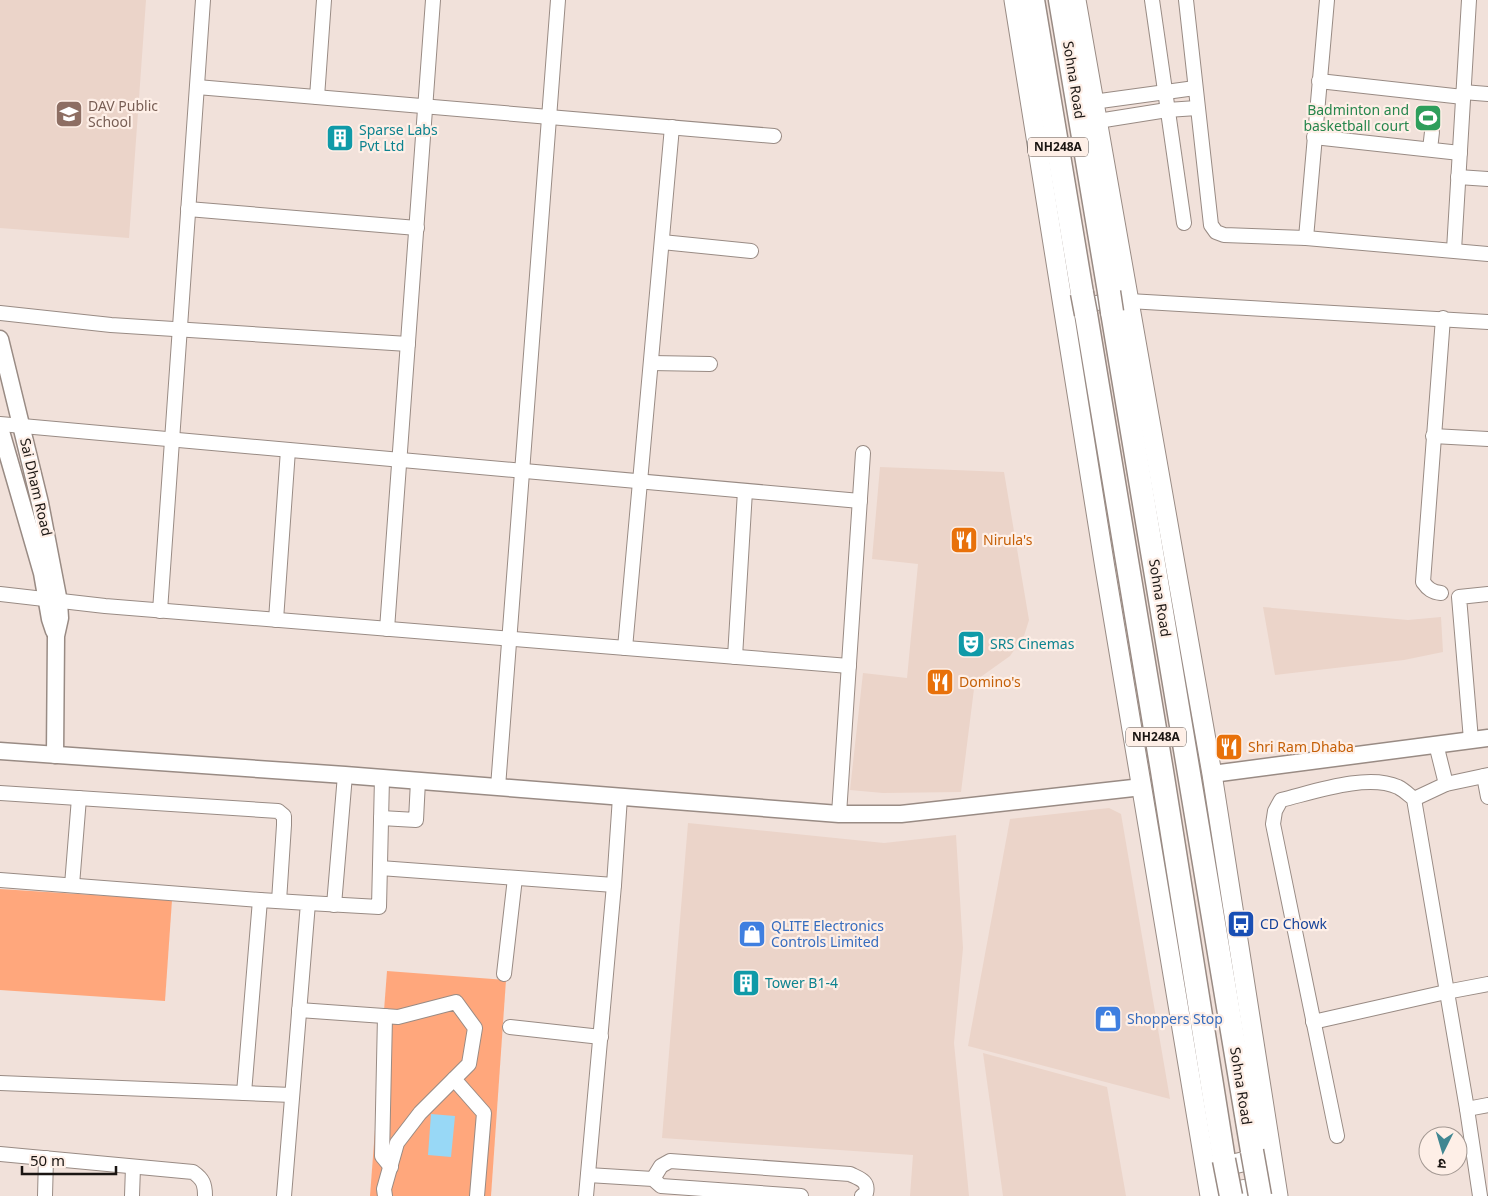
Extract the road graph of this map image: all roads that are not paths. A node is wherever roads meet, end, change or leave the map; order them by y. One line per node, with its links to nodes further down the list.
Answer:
1 (203, 0): 14 (street)
2 (324, 0): 19 (street)
3 (433, 0): 21 (street)
4 (558, 0): 24 (street)
5 (1014, 0): 43 (main road)
6 (1033, 0): 123 (highway, Sohna Road / NH248A)
7 (1060, 0): 42 (highway, Sohna Road / NH248A)
8 (1076, 0): 20 (main road)
9 (1152, 0): 16 (street)
10 (1186, 0): 15 (street)
11 (1327, 0): 13 (street)
12 (1469, 0): 18 (street)
13 (1319, 81): 18 (street); 29 (street)
14 (197, 86): 19 (street); 34 (street)
15 (1195, 88): 16 (street); 22 (street)
16 (1165, 91): 20 (street); 23 (street)
17 (1488, 94): 18 (street)
18 (1463, 95): 31 (street)
19 (317, 97): 21 (street)
20 (1093, 102): 25 (main road)
21 (426, 106): 24 (street); 36 (street)
22 (1197, 108): 23 (street); 37 (street)
23 (1167, 110): 25 (street); 35 (street)
24 (549, 117): 26 (street); 61 (street)
25 (1098, 121): 42 (main road)
26 (672, 128): 28 (street); 38 (street)
27 (1432, 132): 30 (street)
28 (774, 136)
29 (1314, 137): 30 (street); 37 (street)
30 (1430, 149): 31 (street)
31 (1460, 152): 32 (street)
32 (1458, 176): 33 (street); 39 (street)
33 (1488, 178)
34 (188, 209): 36 (street); 47 (street)
35 (1184, 223)
36 (417, 228): 49 (street)
37 (1306, 238): 39 (street)
38 (662, 242): 40 (street); 50 (street)
39 (1454, 250): 41 (street)
40 (751, 251)
41 (1488, 254)
42 (1117, 302): 43 (street); 45 (street); 81 (main road); 120 (highway, Sohna Road / NH248A)
43 (1063, 305): 88 (main road)
44 (0, 313): 47 (street)
45 (1443, 318): 46 (street); 55 (street)
46 (1488, 322)
47 (180, 330): 49 (street); 56 (street)
48 (0, 339): 53 (street, Sai Dham Road)
49 (408, 344): 60 (street)
50 (651, 363): 51 (street); 62 (street)
51 (710, 364)
52 (0, 424): 53 (street)
53 (22, 426): 56 (street); 68 (street, Sai Dham Road)
54 (0, 428): 68 (street, Sai Dham Road)
55 (1433, 436): 57 (street); 65 (street)
56 (172, 439): 58 (street); 69 (street)
57 (1488, 439)
58 (288, 450): 60 (street); 70 (street)
59 (863, 453): 64 (street)
60 (400, 460): 61 (street); 71 (street)
61 (522, 471): 62 (street); 72 (street)
62 (640, 481): 63 (street); 73 (street)
63 (745, 491): 64 (street); 74 (street)
64 (860, 501): 75 (street)
65 (1441, 593)
66 (0, 594): 68 (street)
67 (1488, 594): 77 (street)
68 (53, 601): 69 (street); 80 (street, Sai Dham Road)
69 (160, 611): 70 (street)
70 (276, 620): 71 (street)
71 (388, 629): 72 (street)
72 (509, 638): 73 (street); 87 (street)
73 (625, 648): 74 (street)
74 (735, 657): 75 (street)
75 (849, 666): 94 (street)
76 (1488, 738): 77 (street)
77 (1471, 740): 78 (street)
78 (1436, 744): 81 (street); 86 (street)
79 (0, 751): 80 (street)
80 (55, 755): 82 (street)
81 (1212, 774): 120 (main road)
82 (345, 775): 84 (street); 104 (street)
83 (1486, 775): 86 (street); 91 (street)
84 (382, 778): 85 (street); 95 (street)
85 (418, 781): 87 (street); 95 (street)
86 (1446, 784): 93 (street)
87 (498, 787): 90 (street)
88 (1142, 787): 94 (street); 123 (main road)
89 (0, 794): 92 (street)
90 (620, 797): 94 (street); 100 (street)
91 (1488, 797)
92 (79, 798): 99 (street); 102 (street)
93 (1414, 799): 107 (street); 110 (street)
94 (839, 814)
95 (381, 818): 96 (street)
96 (380, 868): 97 (street); 104 (street)
97 (515, 878): 100 (street); 105 (street)
98 (0, 880): 99 (street)
99 (72, 885): 101 (street)
100 (614, 885): 112 (street)
101 (260, 900): 102 (street); 115 (street)
102 (279, 901): 103 (street)
103 (308, 902): 104 (street); 108 (street)
104 (334, 905)
105 (504, 974)
106 (1488, 984): 107 (street)
107 (1446, 992): 110 (street); 118 (street)
108 (299, 1010): 109 (street); 116 (street)
109 (385, 1016): 113 (street); 125 (street)
110 (1313, 1022): 119 (street)
111 (510, 1027): 112 (street)
112 (600, 1037): 126 (street)
113 (454, 1080): 125 (street); 134 (street)
114 (0, 1083): 115 (street)
115 (244, 1093): 116 (street)
116 (292, 1095): 132 (street)
117 (1488, 1104): 118 (street)
118 (1467, 1109): 139 (street)
119 (1337, 1136)
120 (1262, 1153): 123 (main road); 128 (highway, Sohna Road / NH248A, bridge)
121 (0, 1154): 122 (street)
122 (46, 1158): 124 (street); 129 (street)
123 (1215, 1166): 138 (highway, Sohna Road / NH248A, bridge)
124 (134, 1167): 130 (street); 131 (street)
125 (390, 1167): 133 (street)
126 (588, 1175): 127 (street); 135 (street)
127 (653, 1179): 136 (street); 137 (street)
128 (1272, 1192): 138 (main road)
129 (45, 1196)
130 (132, 1196)
131 (205, 1196)
132 (284, 1196)
133 (384, 1196)
134 (477, 1196)
135 (586, 1196)
136 (801, 1196)
137 (862, 1196)
138 (1217, 1196)
139 (1480, 1196)

